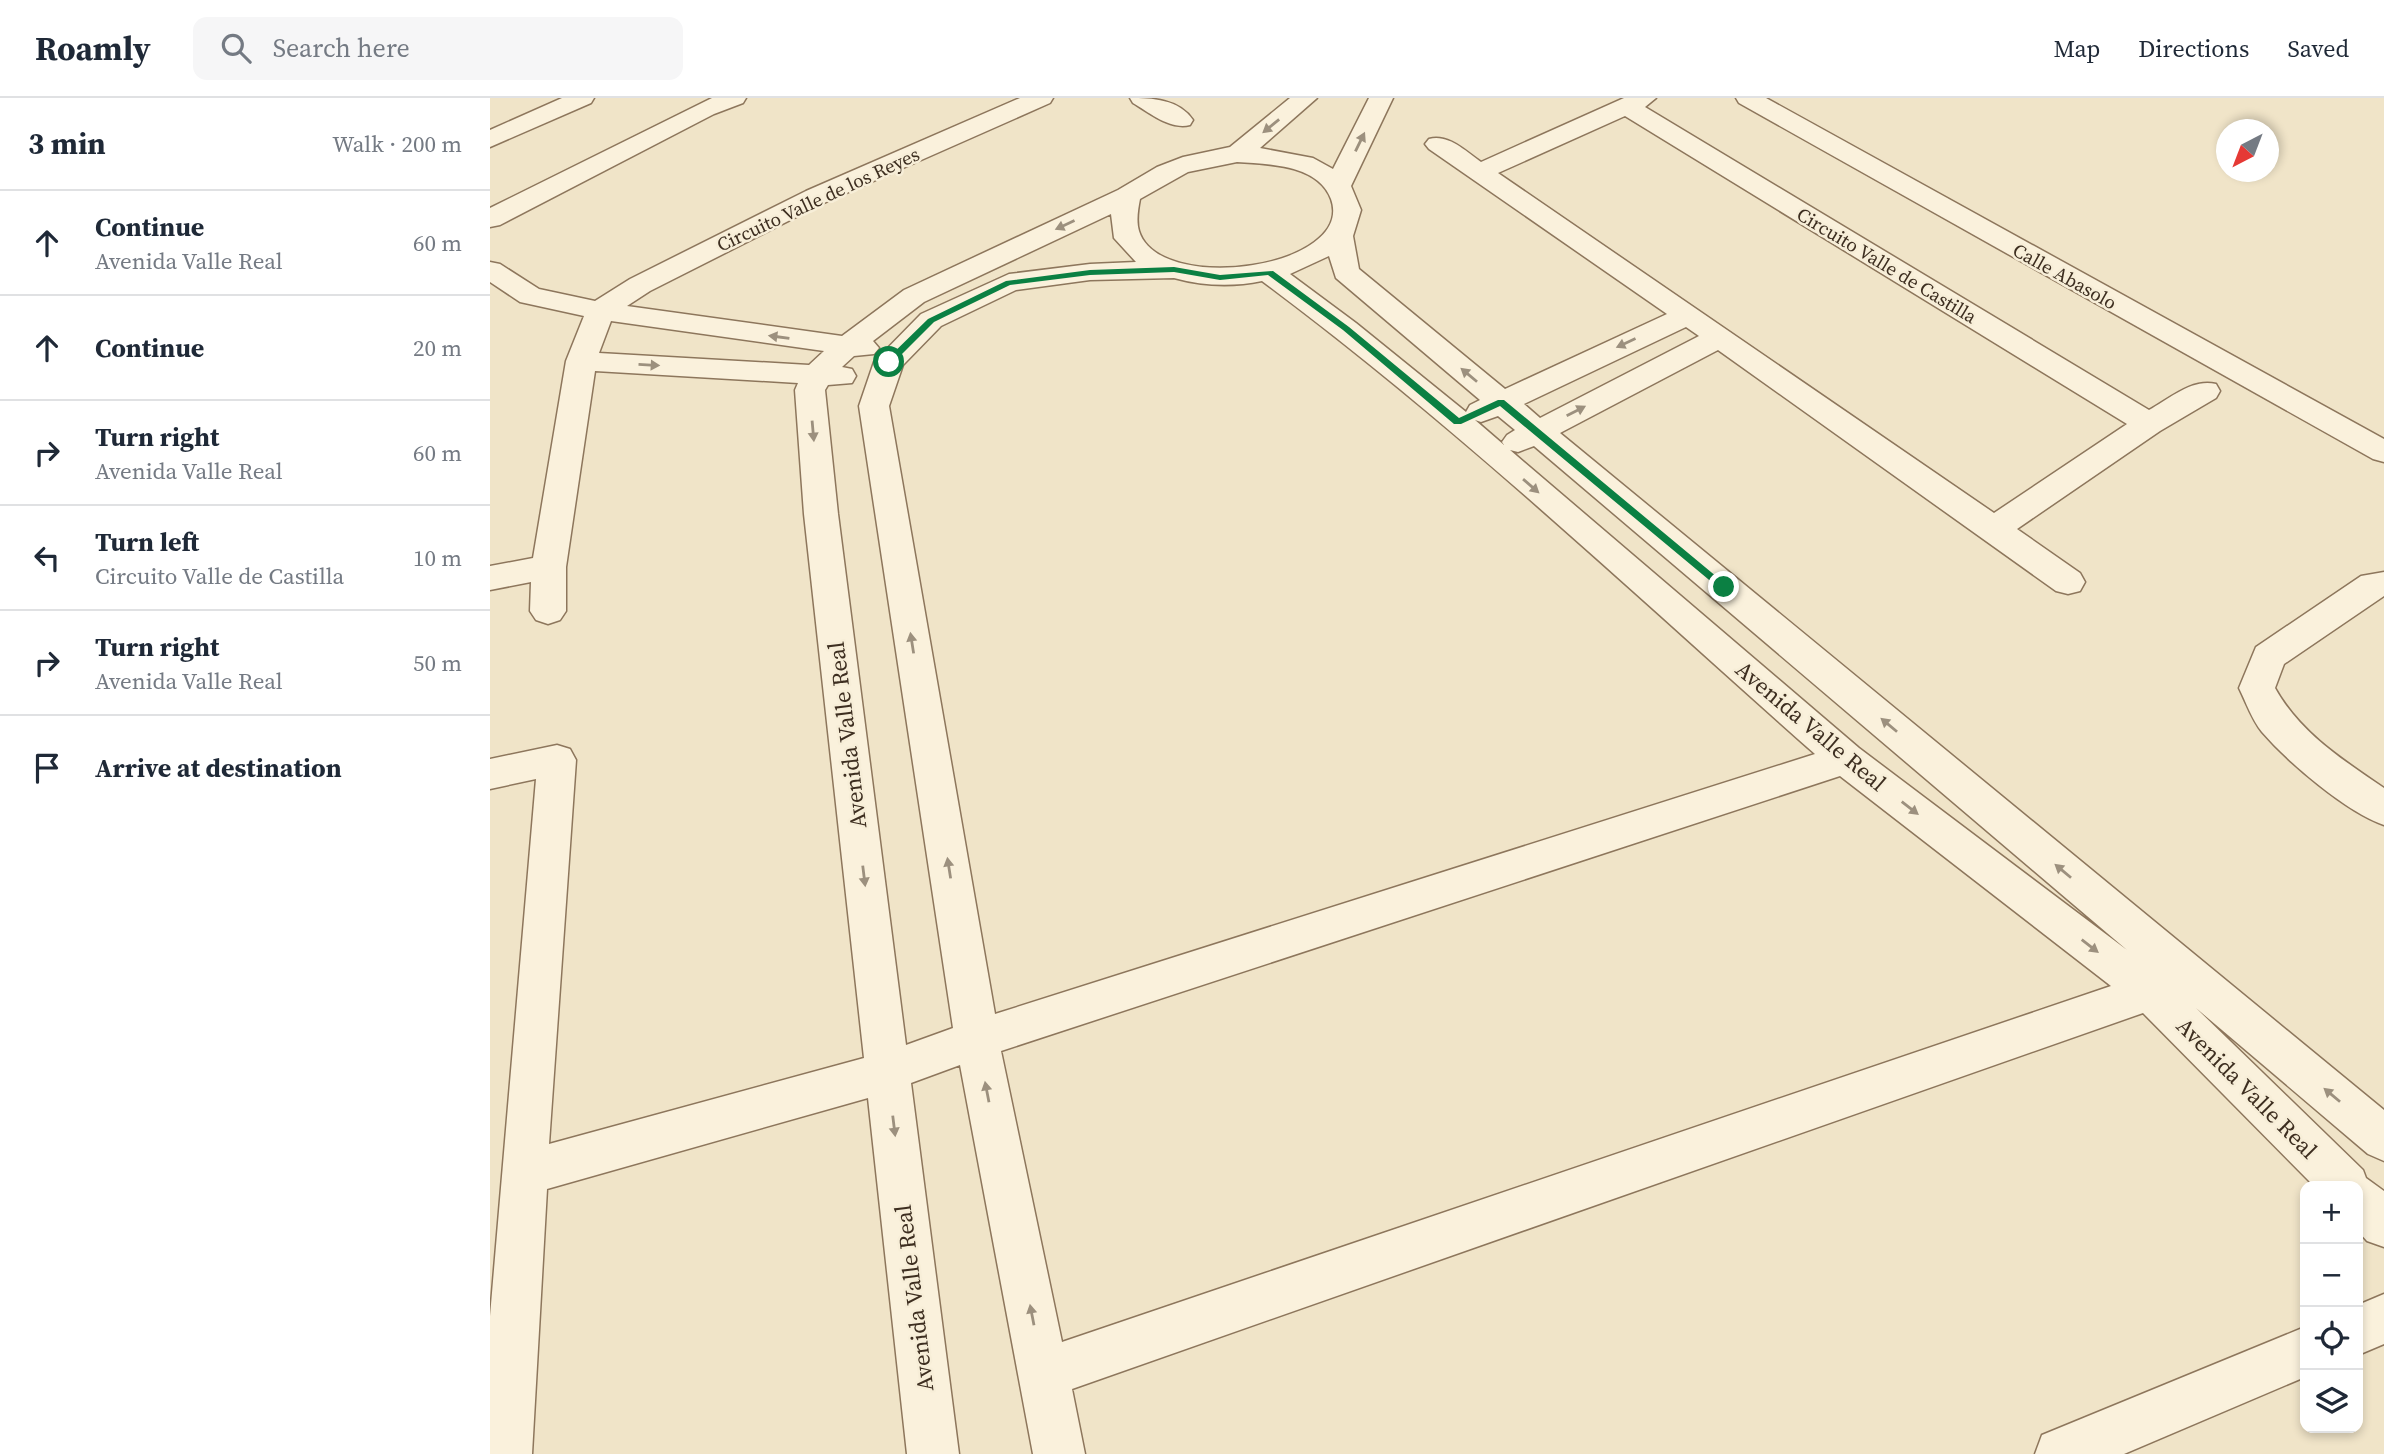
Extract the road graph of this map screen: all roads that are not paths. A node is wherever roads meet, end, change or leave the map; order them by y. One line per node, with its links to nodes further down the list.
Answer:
1 (582, 98): 10 (street)
2 (734, 98): 16 (street)
3 (1041, 98): 21 (street, Circuito Valle de los Reyes)
4 (1142, 98): 9 (street)
5 (1306, 98): 12 (street, one-way to 12)
6 (1381, 98): 14 (street, one-way to 6)
7 (1748, 98): 33 (street, Calle Abasolo)
8 (1635, 102): 13 (street, Circuito Valle de Castilla); 31 (street, Circuito Valle de Castilla)
9 (1181, 120)
10 (490, 139)
11 (1438, 144): 13 (street)
12 (1237, 154): 14 (street); 15 (street)
13 (1479, 172): 22 (street)
14 (1338, 186): 17 (street)
15 (1127, 196): 19 (street); 24 (street, one-way to 24)
16 (490, 219)
17 (1339, 236): 20 (street); 29 (street, Avenida Valle Real, one-way to 17)
18 (490, 270): 21 (street)
19 (1174, 270): 20 (street); 26 (street)
20 (1270, 273): 30 (street, Avenida Valle Real)
21 (600, 311): 24 (street, one-way to 21); 25 (street)
22 (1688, 314): 23 (street); 29 (street, one-way to 29)
23 (1720, 337): 32 (street, one-way to 23); 35 (street)
24 (846, 347): 26 (street); 27 (street)
25 (580, 361): 27 (street, one-way to 27); 36 (street)
26 (891, 365): 27 (street); 47 (street, one-way to 26)
27 (817, 374): 48 (street, Avenida Valle Real, one-way to 48)
28 (2205, 391): 31 (street)
29 (1501, 402): 30 (street); 32 (street, Avenida Valle Real)
30 (1458, 422): 34 (street, Avenida Valle Real)
31 (2149, 424): 35 (street)
32 (1538, 431): 34 (street); 40 (street, Avenida Valle Real)
33 (2384, 452)
34 (1494, 455): 42 (street, Avenida Valle Real, one-way to 42)
35 (1994, 529): 38 (street)
36 (548, 567): 37 (street); 41 (street)
37 (490, 578)
38 (2068, 582)
39 (2384, 584): 45 (street)
40 (1724, 587): 42 (street); 49 (street, Avenida Valle Real, one-way to 40)
41 (548, 611)
42 (1676, 611): 43 (street, Avenida Valle Real)
43 (1846, 758): 46 (street, Avenida Valle Real, one-way to 46); 47 (street)
44 (490, 774): 50 (street)
45 (2384, 809)
46 (2150, 992): 51 (street, Avenida Valle Real); 57 (street)
47 (977, 1039): 48 (street); 57 (street, one-way to 47)
48 (887, 1072): 50 (street); 59 (street, Avenida Valle Real, one-way to 59)
49 (2384, 1139)
50 (524, 1173): 58 (street)
51 (2341, 1181)
52 (2363, 1203): 53 (street)
53 (2384, 1224)
54 (2384, 1319): 55 (street)
55 (2363, 1328)
56 (2300, 1354): 61 (street)
57 (1043, 1374): 60 (street)
58 (506, 1454)
59 (933, 1454)
60 (1059, 1454)
61 (2061, 1454)

